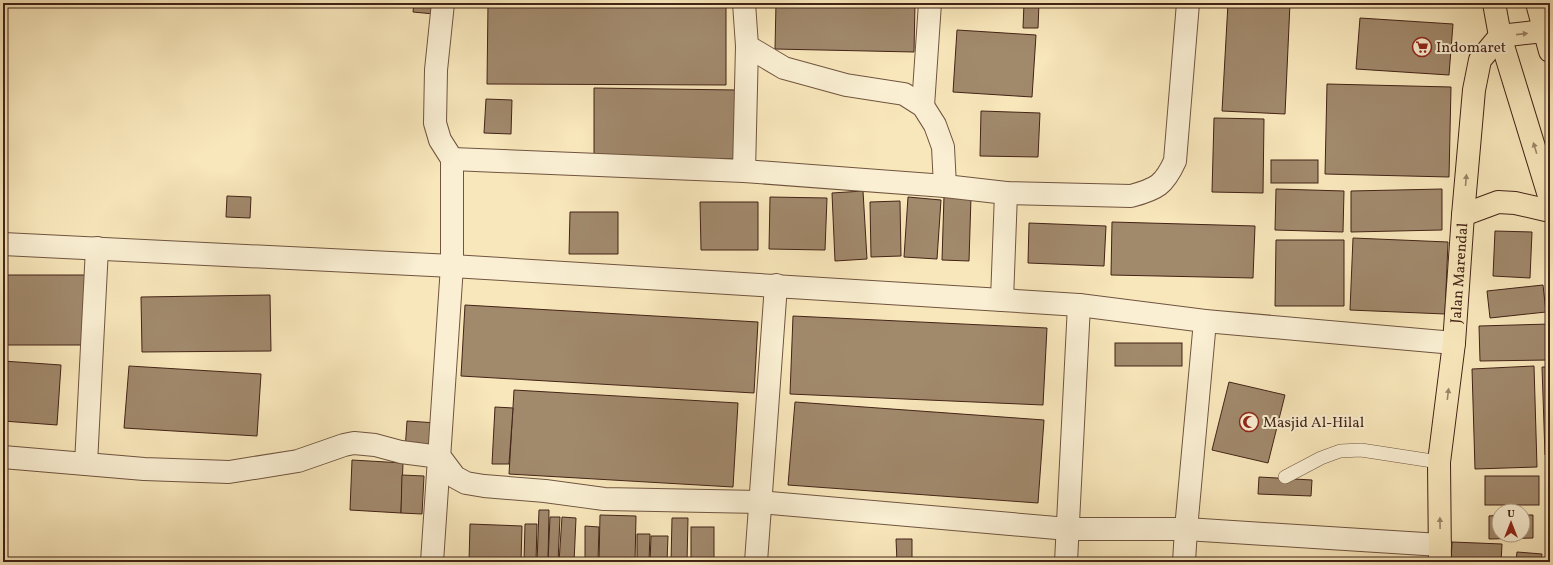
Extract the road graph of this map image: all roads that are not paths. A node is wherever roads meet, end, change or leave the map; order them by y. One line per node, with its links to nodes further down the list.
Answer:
1 (443, 3): 11 (street)
2 (744, 3): 9 (street)
3 (930, 3): 10 (street)
4 (1188, 3): 14 (street)
5 (1494, 3): 7 (main road)
6 (1537, 3): 8 (main road)
7 (1500, 36): 8 (main road, one-way to 8); 15 (main road, one-way to 7); 17 (main road, Jalan Marendal, one-way to 7)
8 (1547, 41)
9 (747, 46): 10 (street); 12 (street)
10 (923, 106): 13 (street)
11 (452, 159): 12 (street); 20 (street)
12 (744, 171): 13 (street)
13 (945, 186): 14 (street)
14 (1006, 193): 22 (street)
15 (1550, 199)
16 (1550, 211): 17 (main road)
17 (1462, 215): 25 (main road, Jalan Marendal)
18 (3, 244): 19 (street)
19 (97, 248): 20 (street); 29 (street)
20 (452, 266): 21 (street); 27 (street)
21 (776, 285): 22 (street); 31 (street)
22 (1002, 300): 23 (street)
23 (1079, 305): 24 (street); 32 (street)
24 (1205, 321): 25 (street); 33 (street)
25 (1454, 343): 28 (main road, Jalan Marendal, one-way to 25)
26 (3, 457): 29 (street)
27 (440, 457): 29 (street); 31 (street); 35 (street)
28 (1439, 462): 30 (lane); 34 (main road, Jalan Marendal, one-way to 28)
29 (86, 464)
30 (1284, 477)
31 (760, 502): 32 (street); 36 (street)
32 (1068, 529): 33 (street); 37 (street)
33 (1186, 529): 34 (street); 38 (street)
34 (1440, 553)
35 (432, 562)
36 (756, 562)
37 (1066, 562)
38 (1184, 562)

